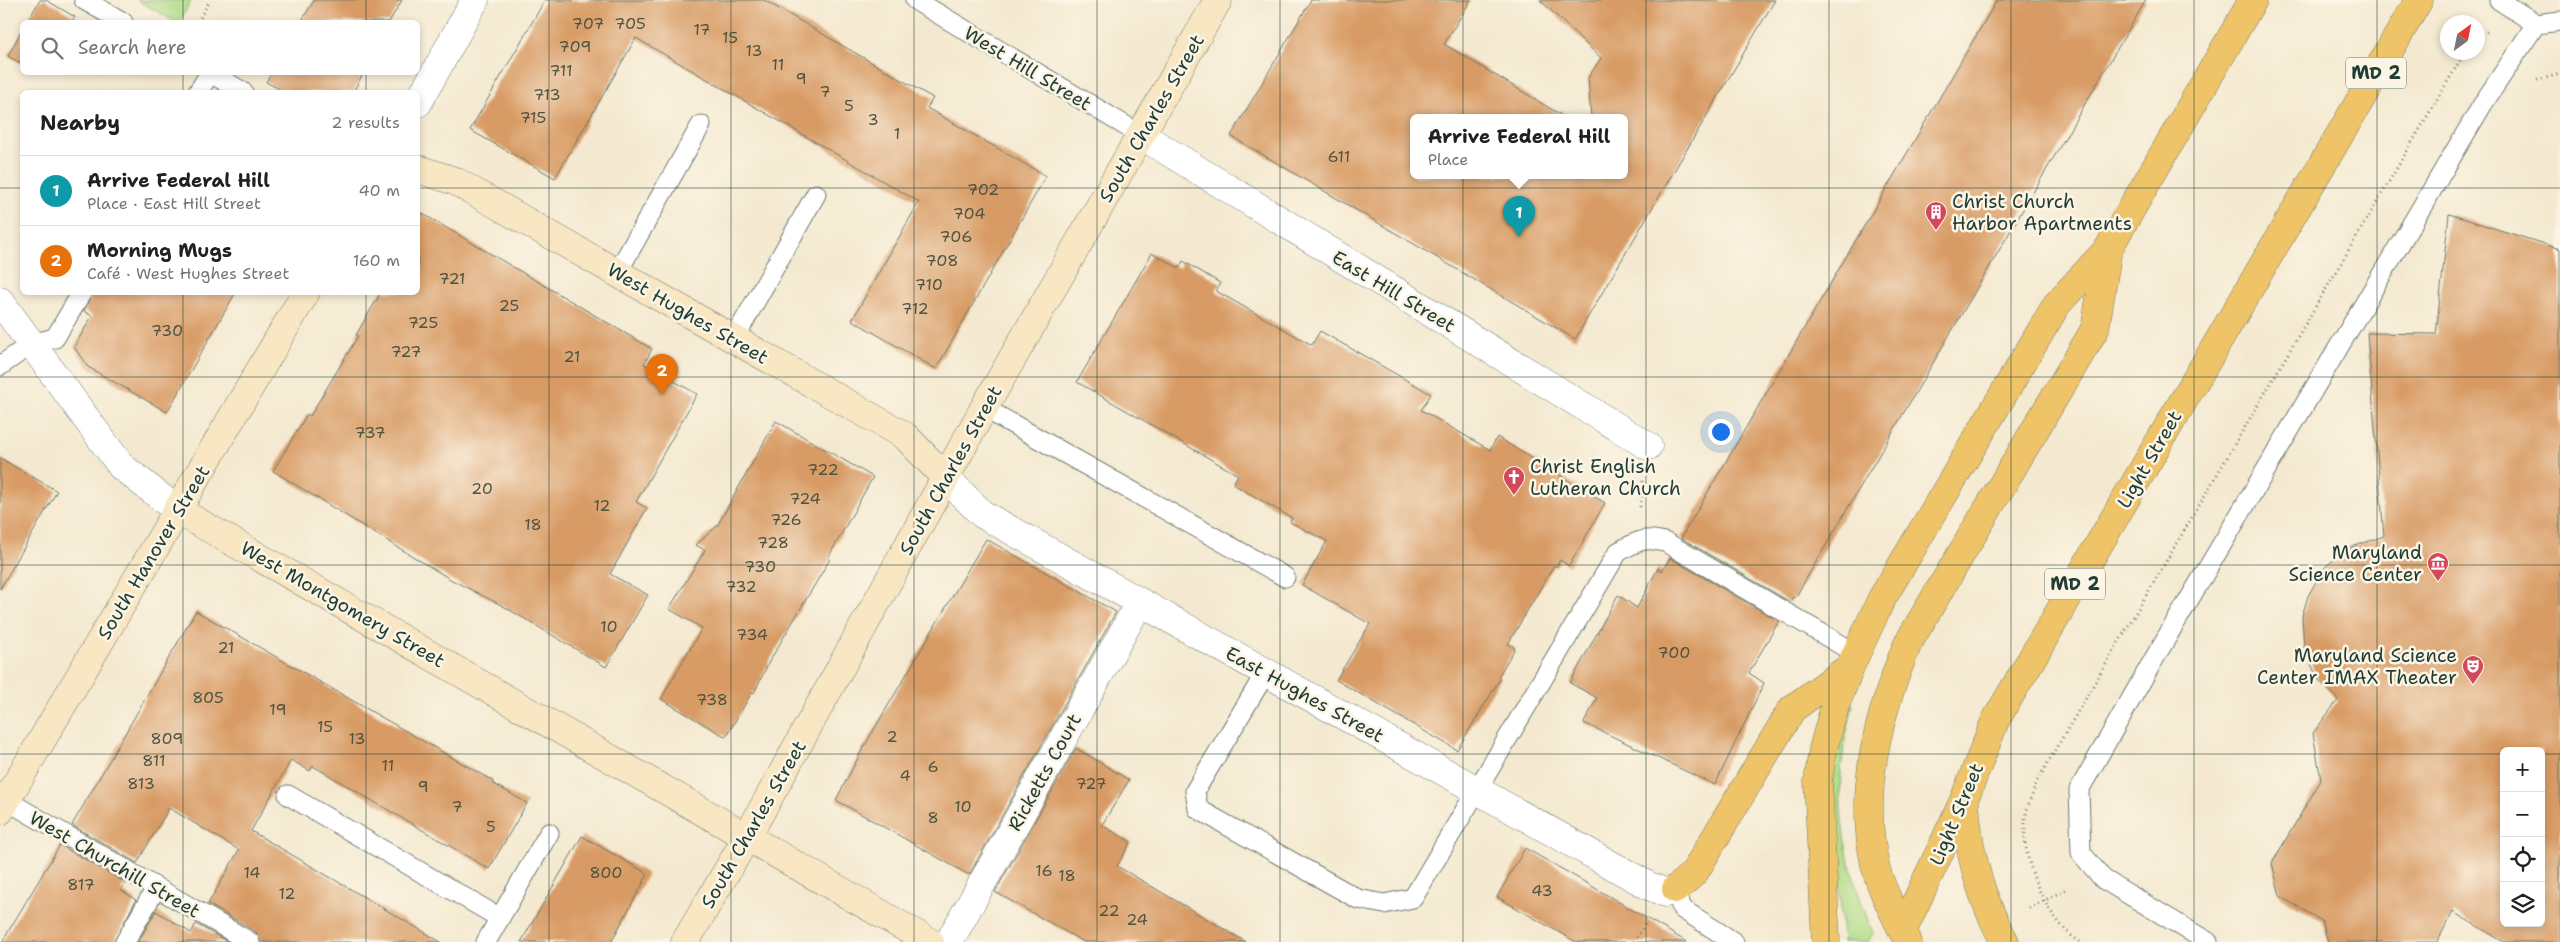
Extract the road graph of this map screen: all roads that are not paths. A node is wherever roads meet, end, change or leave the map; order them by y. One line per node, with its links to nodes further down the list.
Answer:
1 (84, 0): 8 (lane)
2 (476, 0): 15 (street)
3 (915, 0): 17 (lane, West Hill Street)
4 (1218, 0): 17 (main road, South Charles Street)
5 (2253, 0): 20 (main road, Light Street)
6 (2419, 0): 38 (main road, Light Street / MD 2)
7 (2499, 0): 10 (lane)
8 (119, 20)
9 (2560, 21): 10 (lane)
10 (2536, 24): 55 (lane)
11 (208, 75): 13 (lane)
12 (213, 75): 14 (lane)
13 (199, 90)
14 (239, 90)
15 (420, 99)
16 (701, 124): 21 (lane)
17 (1141, 135): 28 (main road, South Charles Street); 29 (street, East Hill Street)
18 (420, 171): 21 (main road, West Hughes Street)
19 (816, 194): 25 (lane)
20 (2108, 249): 34 (main road, Light Street); 45 (main road, Light Street)
21 (618, 273): 25 (main road, West Hughes Street)
22 (80, 295): 26 (lane)
23 (304, 295): 31 (main road, South Hanover Street)
24 (0, 301): 26 (street, West Montgomery Street)
25 (734, 339): 30 (main road, West Hughes Street)
26 (31, 344): 27 (lane); 31 (street, West Montgomery Street)
27 (0, 366)
28 (984, 408): 30 (main road, South Charles Street); 32 (lane)
29 (1648, 446)
30 (945, 477): 33 (street, East Hughes Street); 41 (main road, South Charles Street)
31 (177, 510): 39 (main road, South Hanover Street); 41 (main road, West Montgomery Street)
32 (1285, 577)
33 (1140, 602): 35 (street, East Hughes Street); 51 (street, Ricketts Court)
34 (1852, 660): 36 (lane); 43 (main road); 53 (main road, Light Street)
35 (1266, 672): 36 (street, East Hughes Street); 36 (lane)
36 (1476, 790): 43 (street, East Hughes Street)
37 (288, 795): 44 (lane)
38 (1964, 800): 45 (main road, Light Street / MD 2); 54 (main road)
39 (3, 806): 42 (lane, West Churchill Street)
40 (549, 833): 44 (lane)
41 (747, 836): 49 (main road, South Charles Street); 50 (main road, West Montgomery Street)
42 (156, 888): 46 (lane); 47 (lane, West Churchill Street)
43 (1676, 889): 52 (lane)
44 (500, 918): 48 (lane)
45 (1903, 938)
46 (125, 942)
47 (250, 942)
48 (486, 942)
49 (685, 942)
50 (930, 942)
51 (949, 942)
52 (1734, 942)
53 (1826, 942)
54 (2005, 942)
55 (2208, 942)

